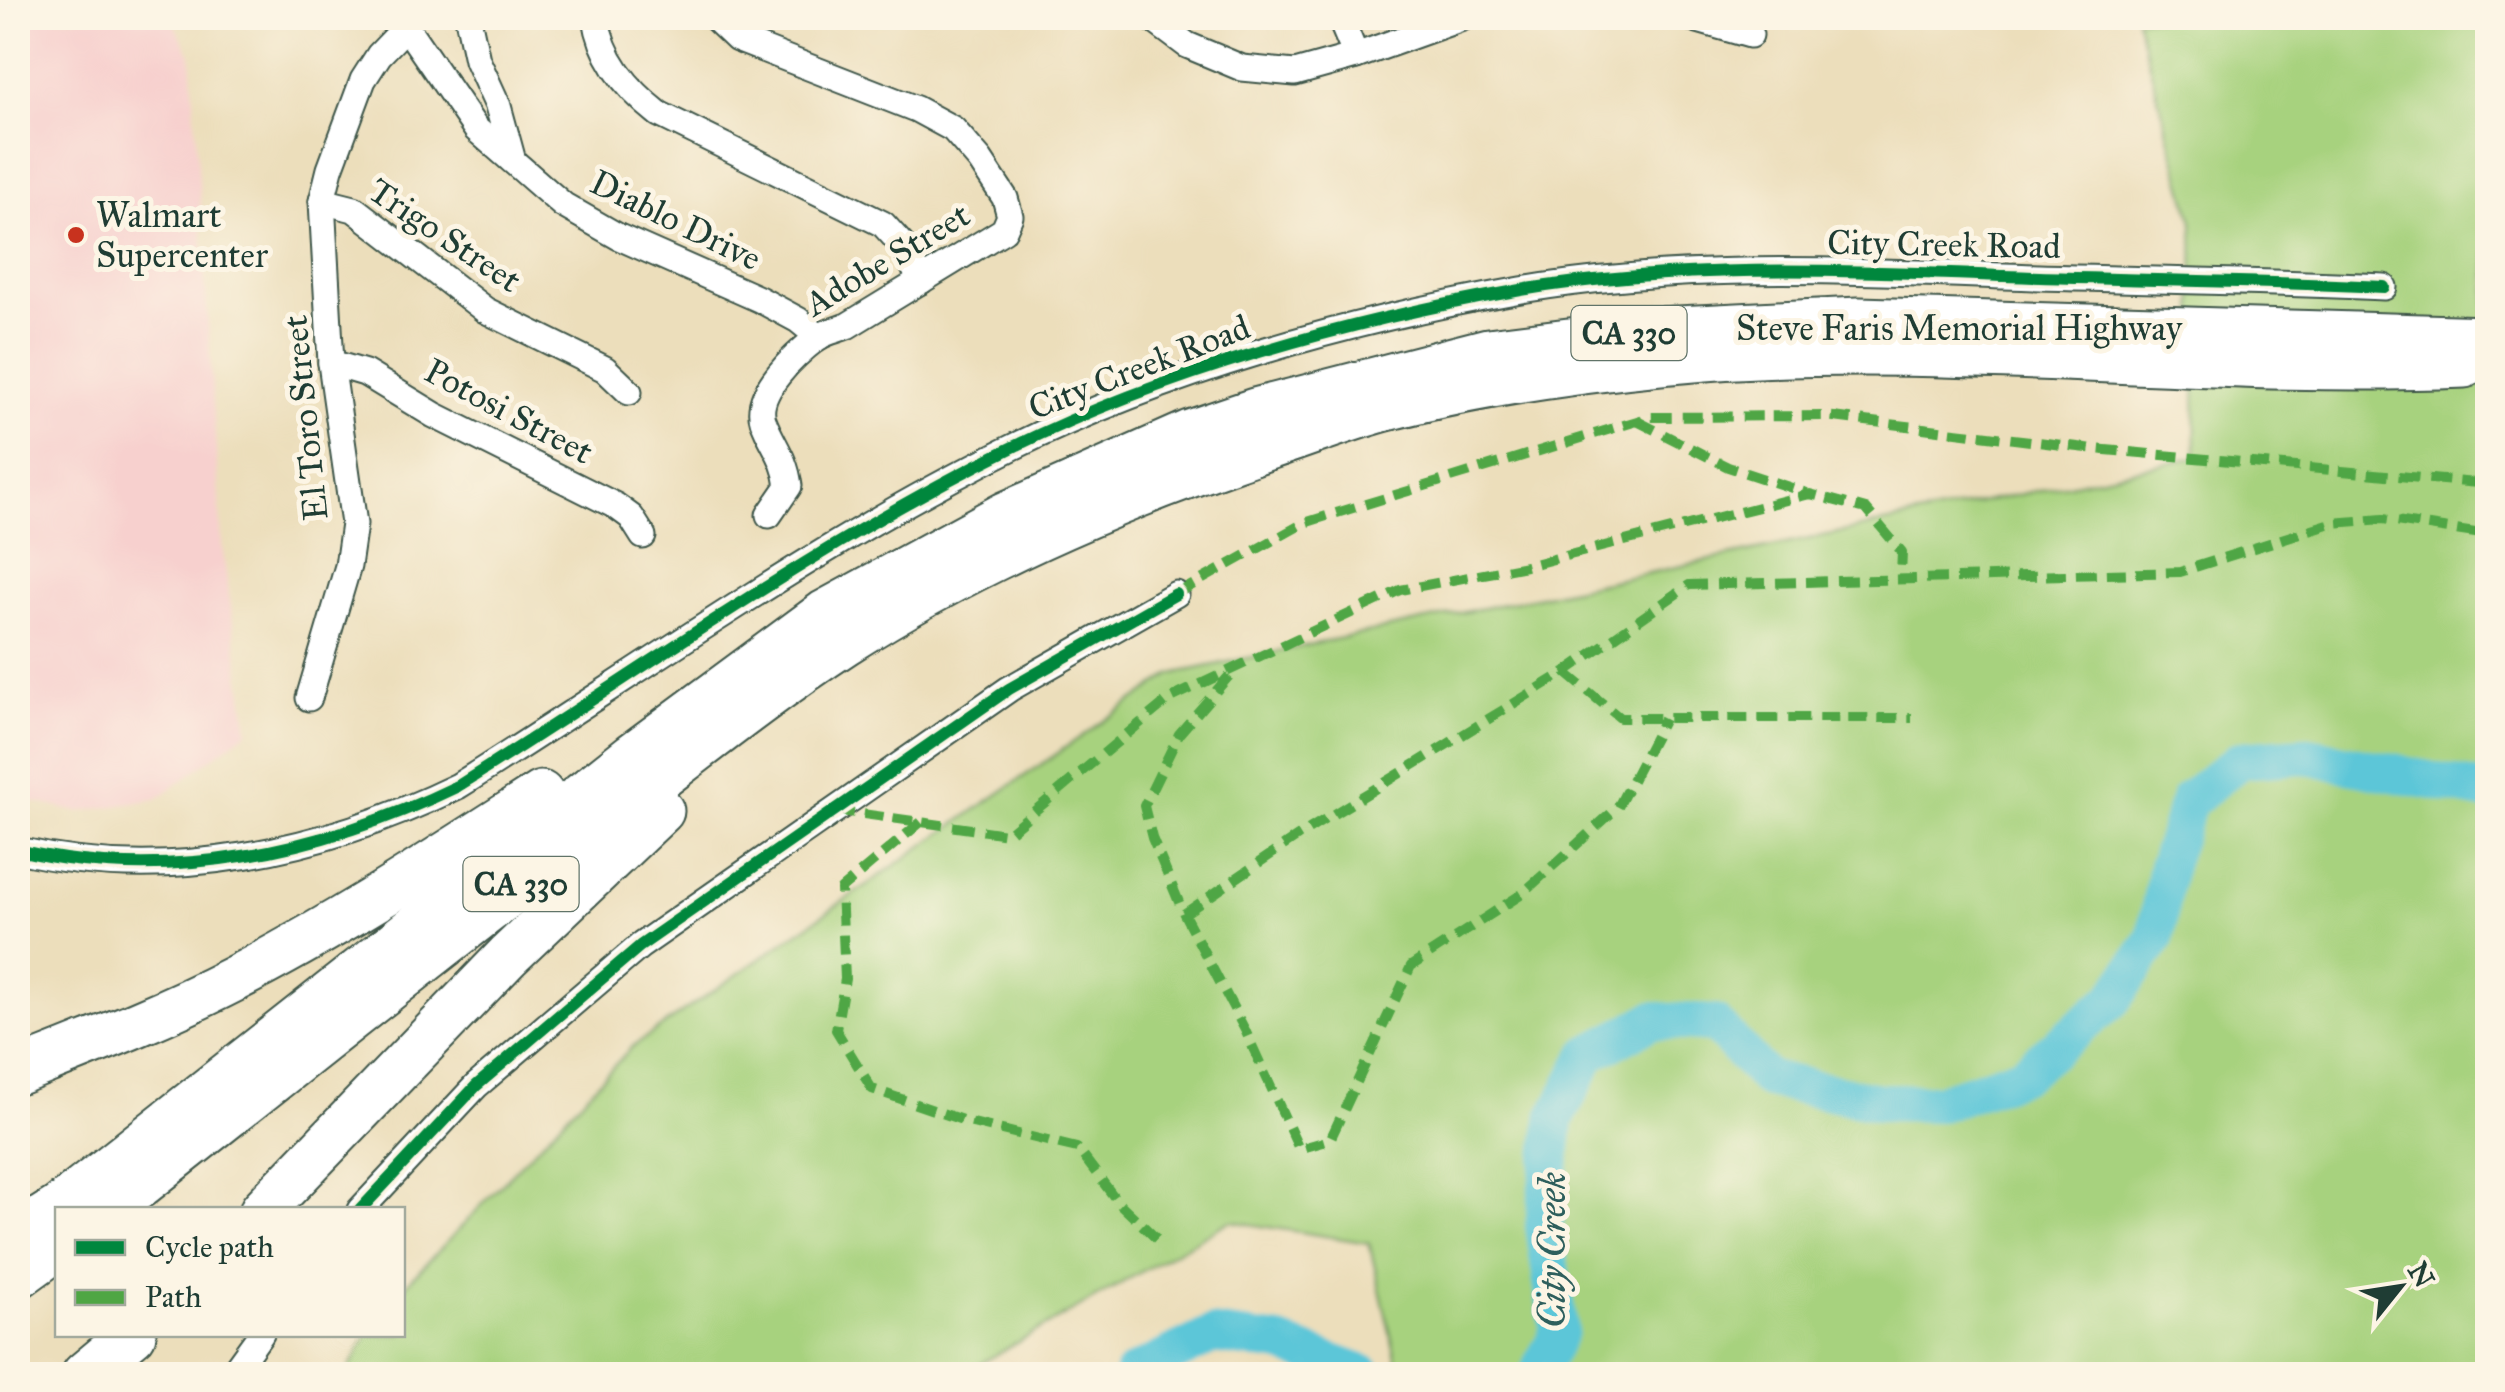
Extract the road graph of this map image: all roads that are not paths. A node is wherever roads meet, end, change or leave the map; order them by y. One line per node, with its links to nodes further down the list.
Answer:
1 (468, 18): 11 (street)
2 (596, 18): 13 (street)
3 (715, 18): 13 (street, Adobe Street)
4 (1151, 18): 10 (street)
5 (1340, 18): 10 (street)
6 (1462, 18): 10 (street)
7 (1692, 18): 9 (street)
8 (403, 22): 11 (street, Diablo Drive); 12 (street, El Toro Street)
9 (1750, 35)
10 (1356, 56)
11 (513, 161): 15 (street, Diablo Drive)
12 (322, 201): 17 (street, El Toro Street); 19 (street, Trigo Street)
13 (922, 282): 15 (street, Adobe Street)
14 (2384, 287): 26 (street, City Creek Road)
15 (819, 337): 20 (street, Adobe Street)
16 (2488, 339): 24 (highway, Steve Faris Memorial Highway / CA 330)
17 (331, 363): 21 (street, Potosi Street); 25 (street, El Toro Street)
18 (2488, 364): 22 (highway, Steve Faris Memorial Highway / CA 330)
19 (628, 392)
20 (769, 515)
21 (644, 536)
22 (951, 582): 29 (highway, Steve Faris Memorial Highway / CA 330); 30 (highway)
23 (1176, 594): 31 (street)
24 (826, 613): 27 (highway); 28 (highway, Steve Faris Memorial Highway / CA 330)
25 (309, 698)
26 (18, 850)
27 (18, 1072)
28 (60, 1207)
29 (112, 1207)
30 (266, 1207)
31 (363, 1207)
32 (55, 1211): 33 (highway, Steve Faris Memorial Highway / CA 330)
33 (18, 1234)
34 (55, 1250): 35 (highway)
35 (18, 1276)
36 (129, 1337): 38 (highway)
37 (259, 1337): 39 (street)
38 (85, 1374)
39 (232, 1374)

